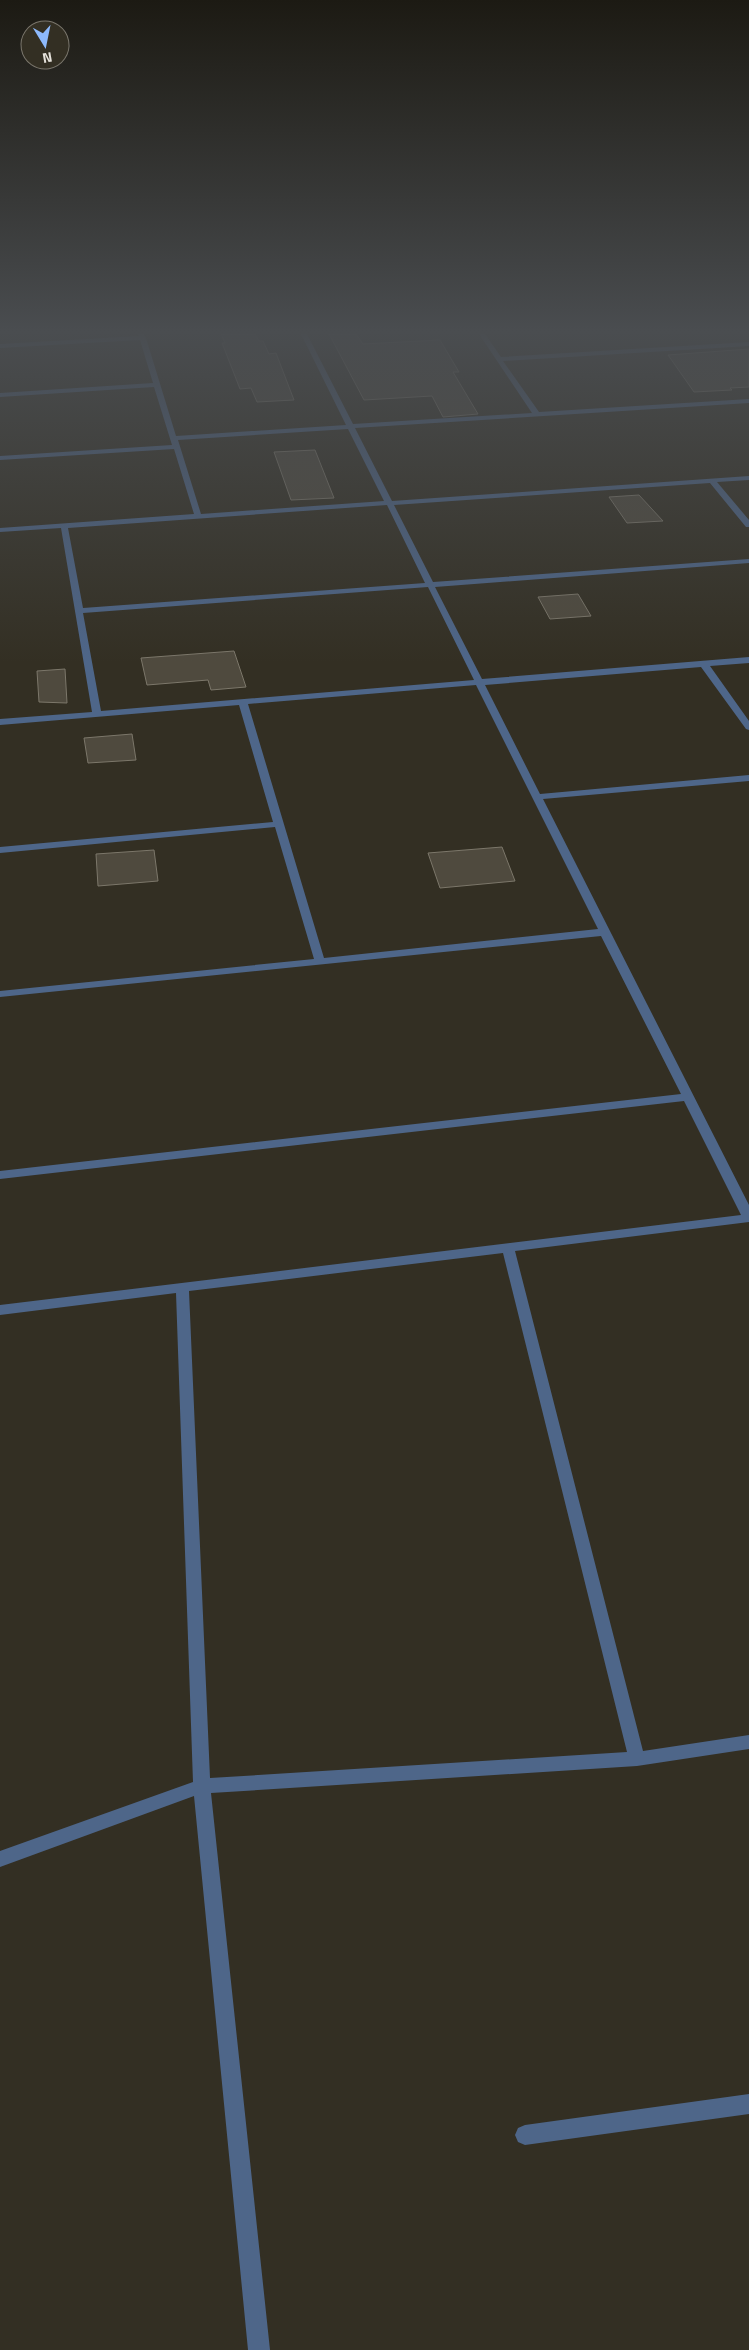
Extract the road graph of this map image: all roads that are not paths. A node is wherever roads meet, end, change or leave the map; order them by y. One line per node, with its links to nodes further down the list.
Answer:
1 (176, 444): 3 (street)
2 (359, 444): 7 (street)
3 (177, 447): 4 (street); 8 (street)
4 (0, 458)
5 (749, 478): 6 (street)
6 (712, 481): 7 (street); 9 (street)
7 (389, 503): 8 (street); 13 (street)
8 (198, 516): 10 (street)
9 (749, 525)
10 (64, 526): 11 (street); 14 (street)
11 (0, 530)
12 (749, 561): 13 (street)
13 (430, 585): 14 (street); 17 (street)
14 (78, 611): 19 (street)
15 (749, 660): 16 (street)
16 (704, 664): 17 (street); 21 (street)
17 (479, 682): 18 (street); 23 (street)
18 (243, 702): 19 (street); 24 (street)
19 (97, 714): 20 (street)
20 (0, 722)
21 (749, 727)
22 (749, 778): 23 (street)
23 (538, 798): 26 (street)
24 (279, 824): 25 (street); 27 (street)
25 (0, 850)
26 (606, 932): 27 (street); 29 (street)
27 (320, 962): 28 (street)
28 (0, 994)
29 (688, 1097): 30 (street); 31 (street)
30 (0, 1175)
31 (749, 1218): 32 (street)
32 (508, 1248): 33 (street); 36 (street)
33 (182, 1287): 34 (street); 37 (street)
34 (0, 1310)
35 (749, 1742): 36 (street)
36 (637, 1759): 37 (street)
37 (202, 1786): 38 (street); 41 (street)
38 (0, 1858)
39 (749, 2104): 40 (street)
40 (525, 2135)
41 (259, 2350)

